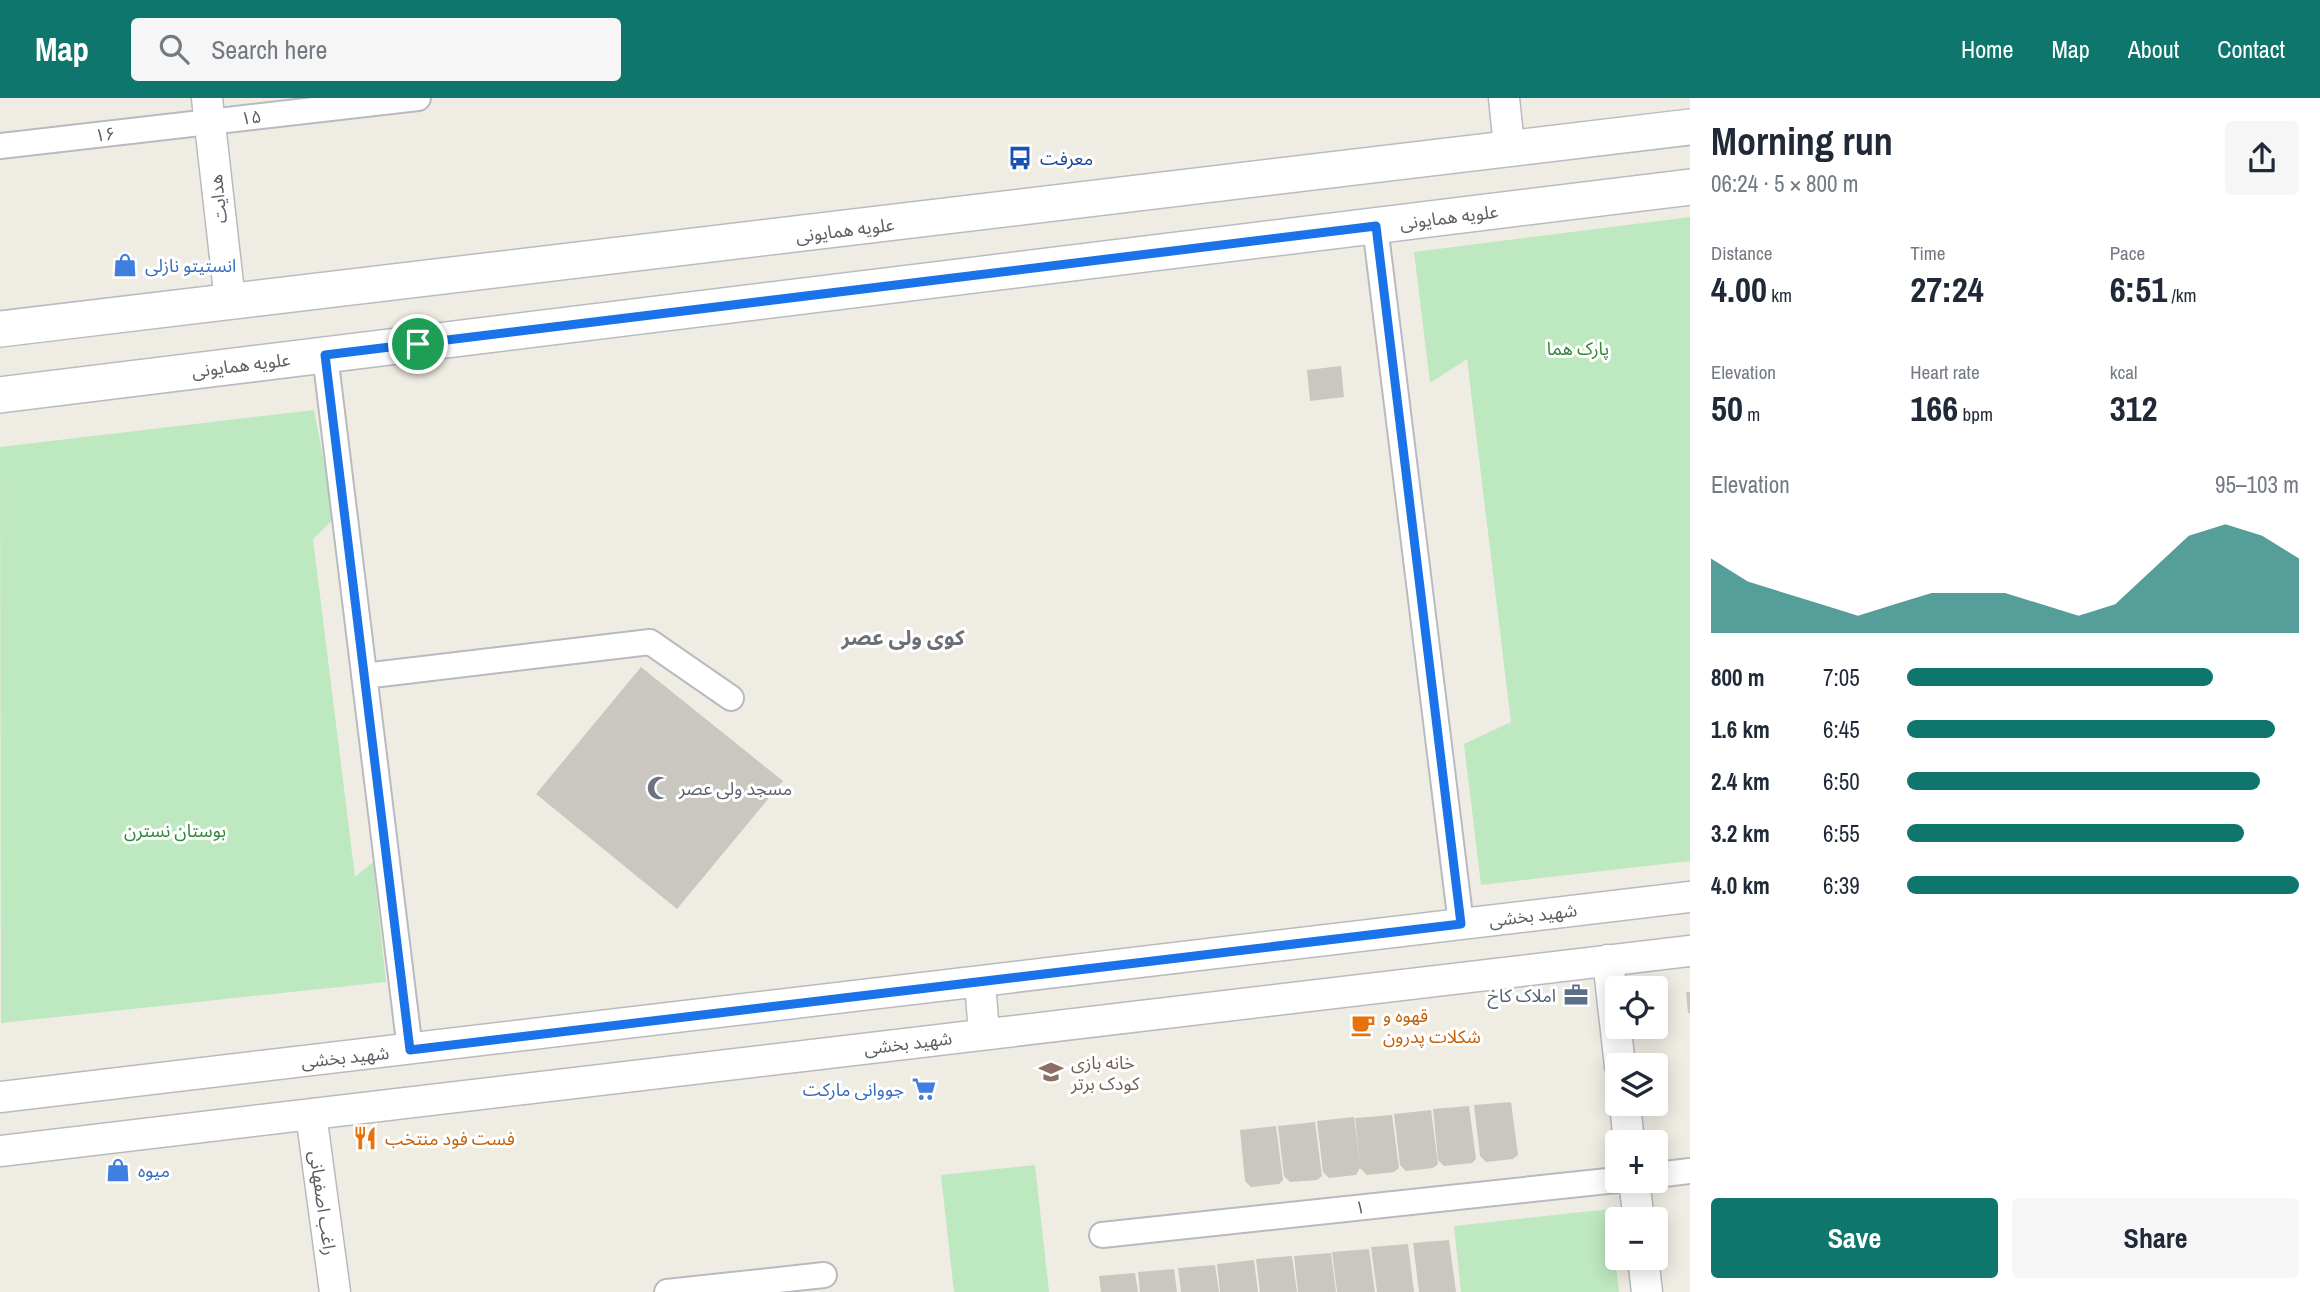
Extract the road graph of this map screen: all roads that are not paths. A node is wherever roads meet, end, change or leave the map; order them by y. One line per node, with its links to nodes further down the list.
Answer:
1 (418, 98): 3 (street, ۱۵)
2 (1504, 98): 6 (street)
3 (209, 110): 5 (street, ۱۶); 9 (street, هدایت)
4 (1690, 127): 6 (main road, علویه همایونی)
5 (0, 146)
6 (1509, 146): 9 (main road, علویه همایونی)
7 (1690, 187): 8 (main road, علویه همایونی)
8 (1376, 226): 11 (main road, علویه همایونی); 16 (street)
9 (229, 301): 10 (main road, علویه همایونی)
10 (0, 329)
11 (325, 355): 12 (main road, علویه همایونی); 13 (street)
12 (0, 395)
13 (364, 676): 14 (street); 21 (street)
14 (731, 698)
15 (1690, 897): 16 (street, شهید بخشی)
16 (1461, 924): 19 (street, شهید بخشی)
17 (1690, 951): 18 (street, شهید بخشی)
18 (1608, 960): 20 (street, شهید بخشی); 22 (street)
19 (980, 982): 20 (street); 21 (street, شهید بخشی)
20 (984, 1034): 24 (street, شهید بخشی)
21 (410, 1050): 23 (street, شهید بخشی)
22 (1619, 1053)
23 (0, 1097)
24 (311, 1114): 25 (street, شهید بخشی); 32 (street, راغب اصفهانی)
25 (0, 1151)
26 (1690, 1171): 27 (street)
27 (1668, 1174)
28 (1605, 1181): 29 (street, ۱)
29 (1102, 1235)
30 (1644, 1270): 34 (street)
31 (824, 1275): 33 (street)
32 (335, 1292)
33 (667, 1292)
34 (1647, 1292)

